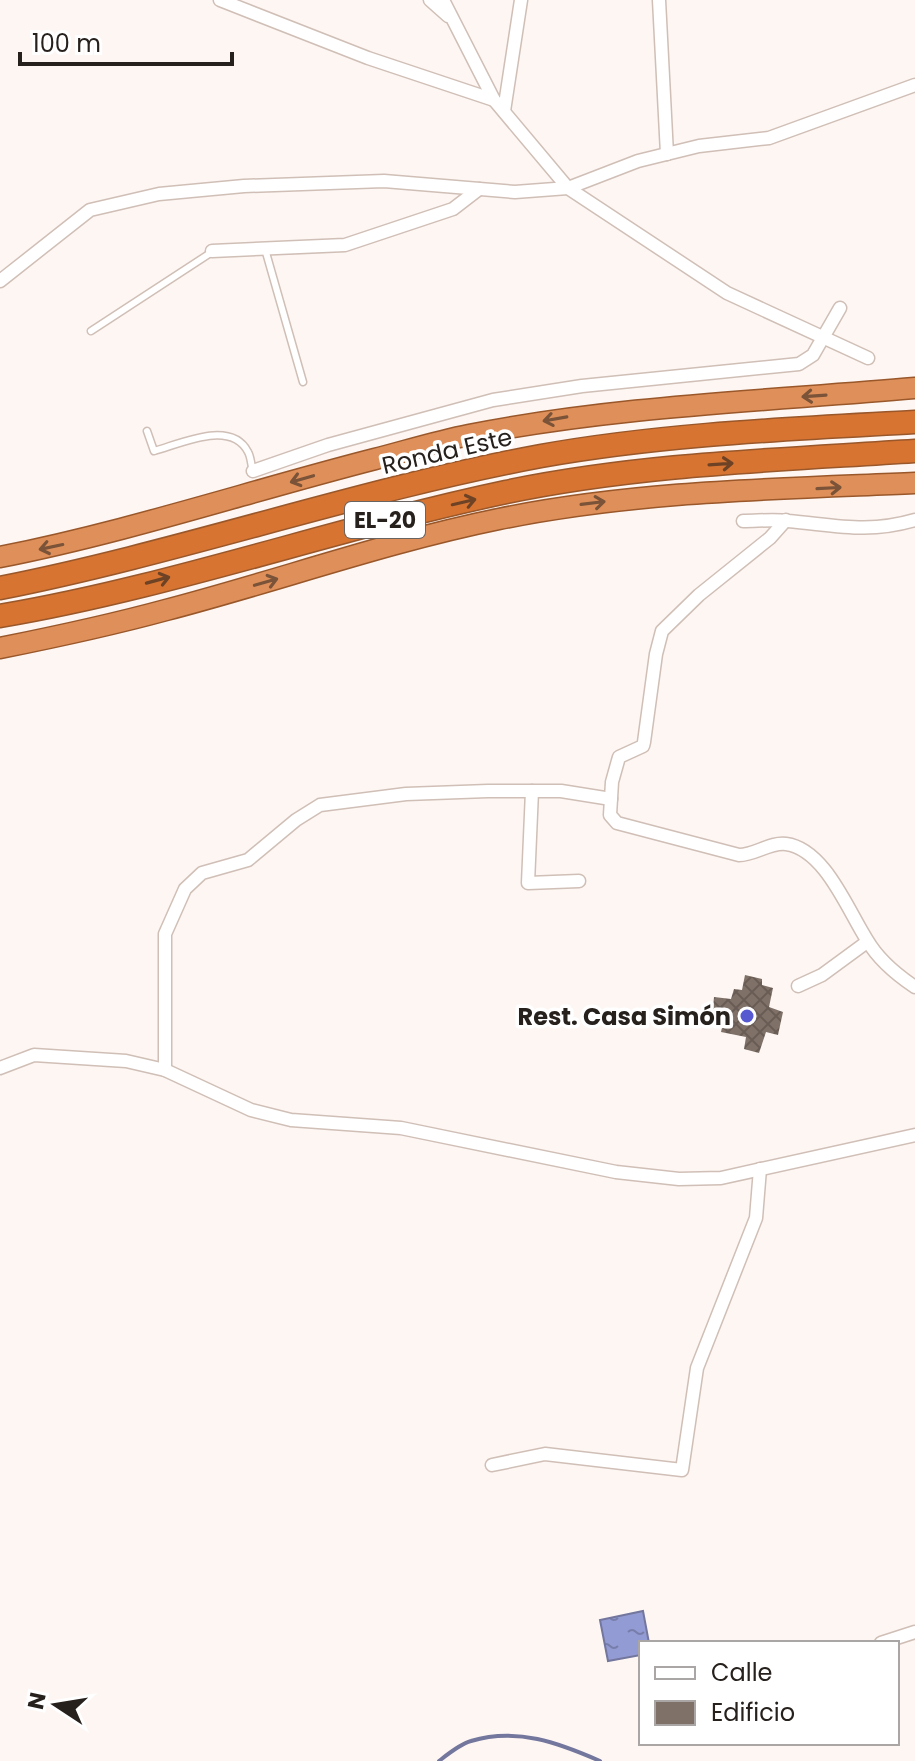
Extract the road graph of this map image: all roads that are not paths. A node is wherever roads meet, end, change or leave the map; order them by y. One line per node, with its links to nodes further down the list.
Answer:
1 (220, 0): 8 (street)
2 (430, 0): 6 (street)
3 (443, 0): 6 (street)
4 (521, 0): 9 (street)
5 (659, 0): 10 (street)
6 (450, 18): 8 (street)
7 (915, 85): 10 (street)
8 (494, 100): 9 (street)
9 (504, 111): 11 (street)
10 (667, 154): 11 (street)
11 (568, 188): 12 (street); 18 (street)
12 (479, 189): 13 (street); 15 (street)
13 (265, 249): 14 (street); 20 (lane)
14 (212, 251): 17 (lane)
15 (0, 281)
16 (840, 308): 18 (street)
17 (91, 331)
18 (824, 337): 19 (street); 29 (street)
19 (868, 358)
20 (303, 382)
21 (915, 388): 34 (highway, one-way to 34)
22 (915, 408): 25 (highway, EL-20)
23 (915, 422): 25 (highway, Ronda Este / EL-20)
24 (147, 431): 29 (lane)
25 (588, 449): 35 (highway, Ronda Este / EL-20)
26 (915, 451): 27 (highway, EL-20)
27 (777, 460): 28 (highway, EL-20); 36 (highway, EL-20, one-way to 27)
28 (915, 463)
29 (253, 471)
30 (915, 483): 37 (highway, one-way to 30)
31 (786, 520): 32 (street); 33 (street); 39 (street)
32 (915, 520)
33 (743, 521)
34 (0, 557)
35 (0, 588)
36 (0, 616)
37 (0, 648)
38 (532, 791): 39 (street); 40 (street); 45 (street)
39 (611, 799): 41 (street)
40 (579, 881)
41 (867, 942): 42 (street); 43 (street)
42 (798, 986)
43 (915, 987)
44 (0, 1068): 45 (street)
45 (165, 1070): 47 (street)
46 (915, 1135): 47 (street)
47 (760, 1169): 48 (street)
48 (492, 1465)
49 (915, 1632): 50 (street)
50 (887, 1641)

